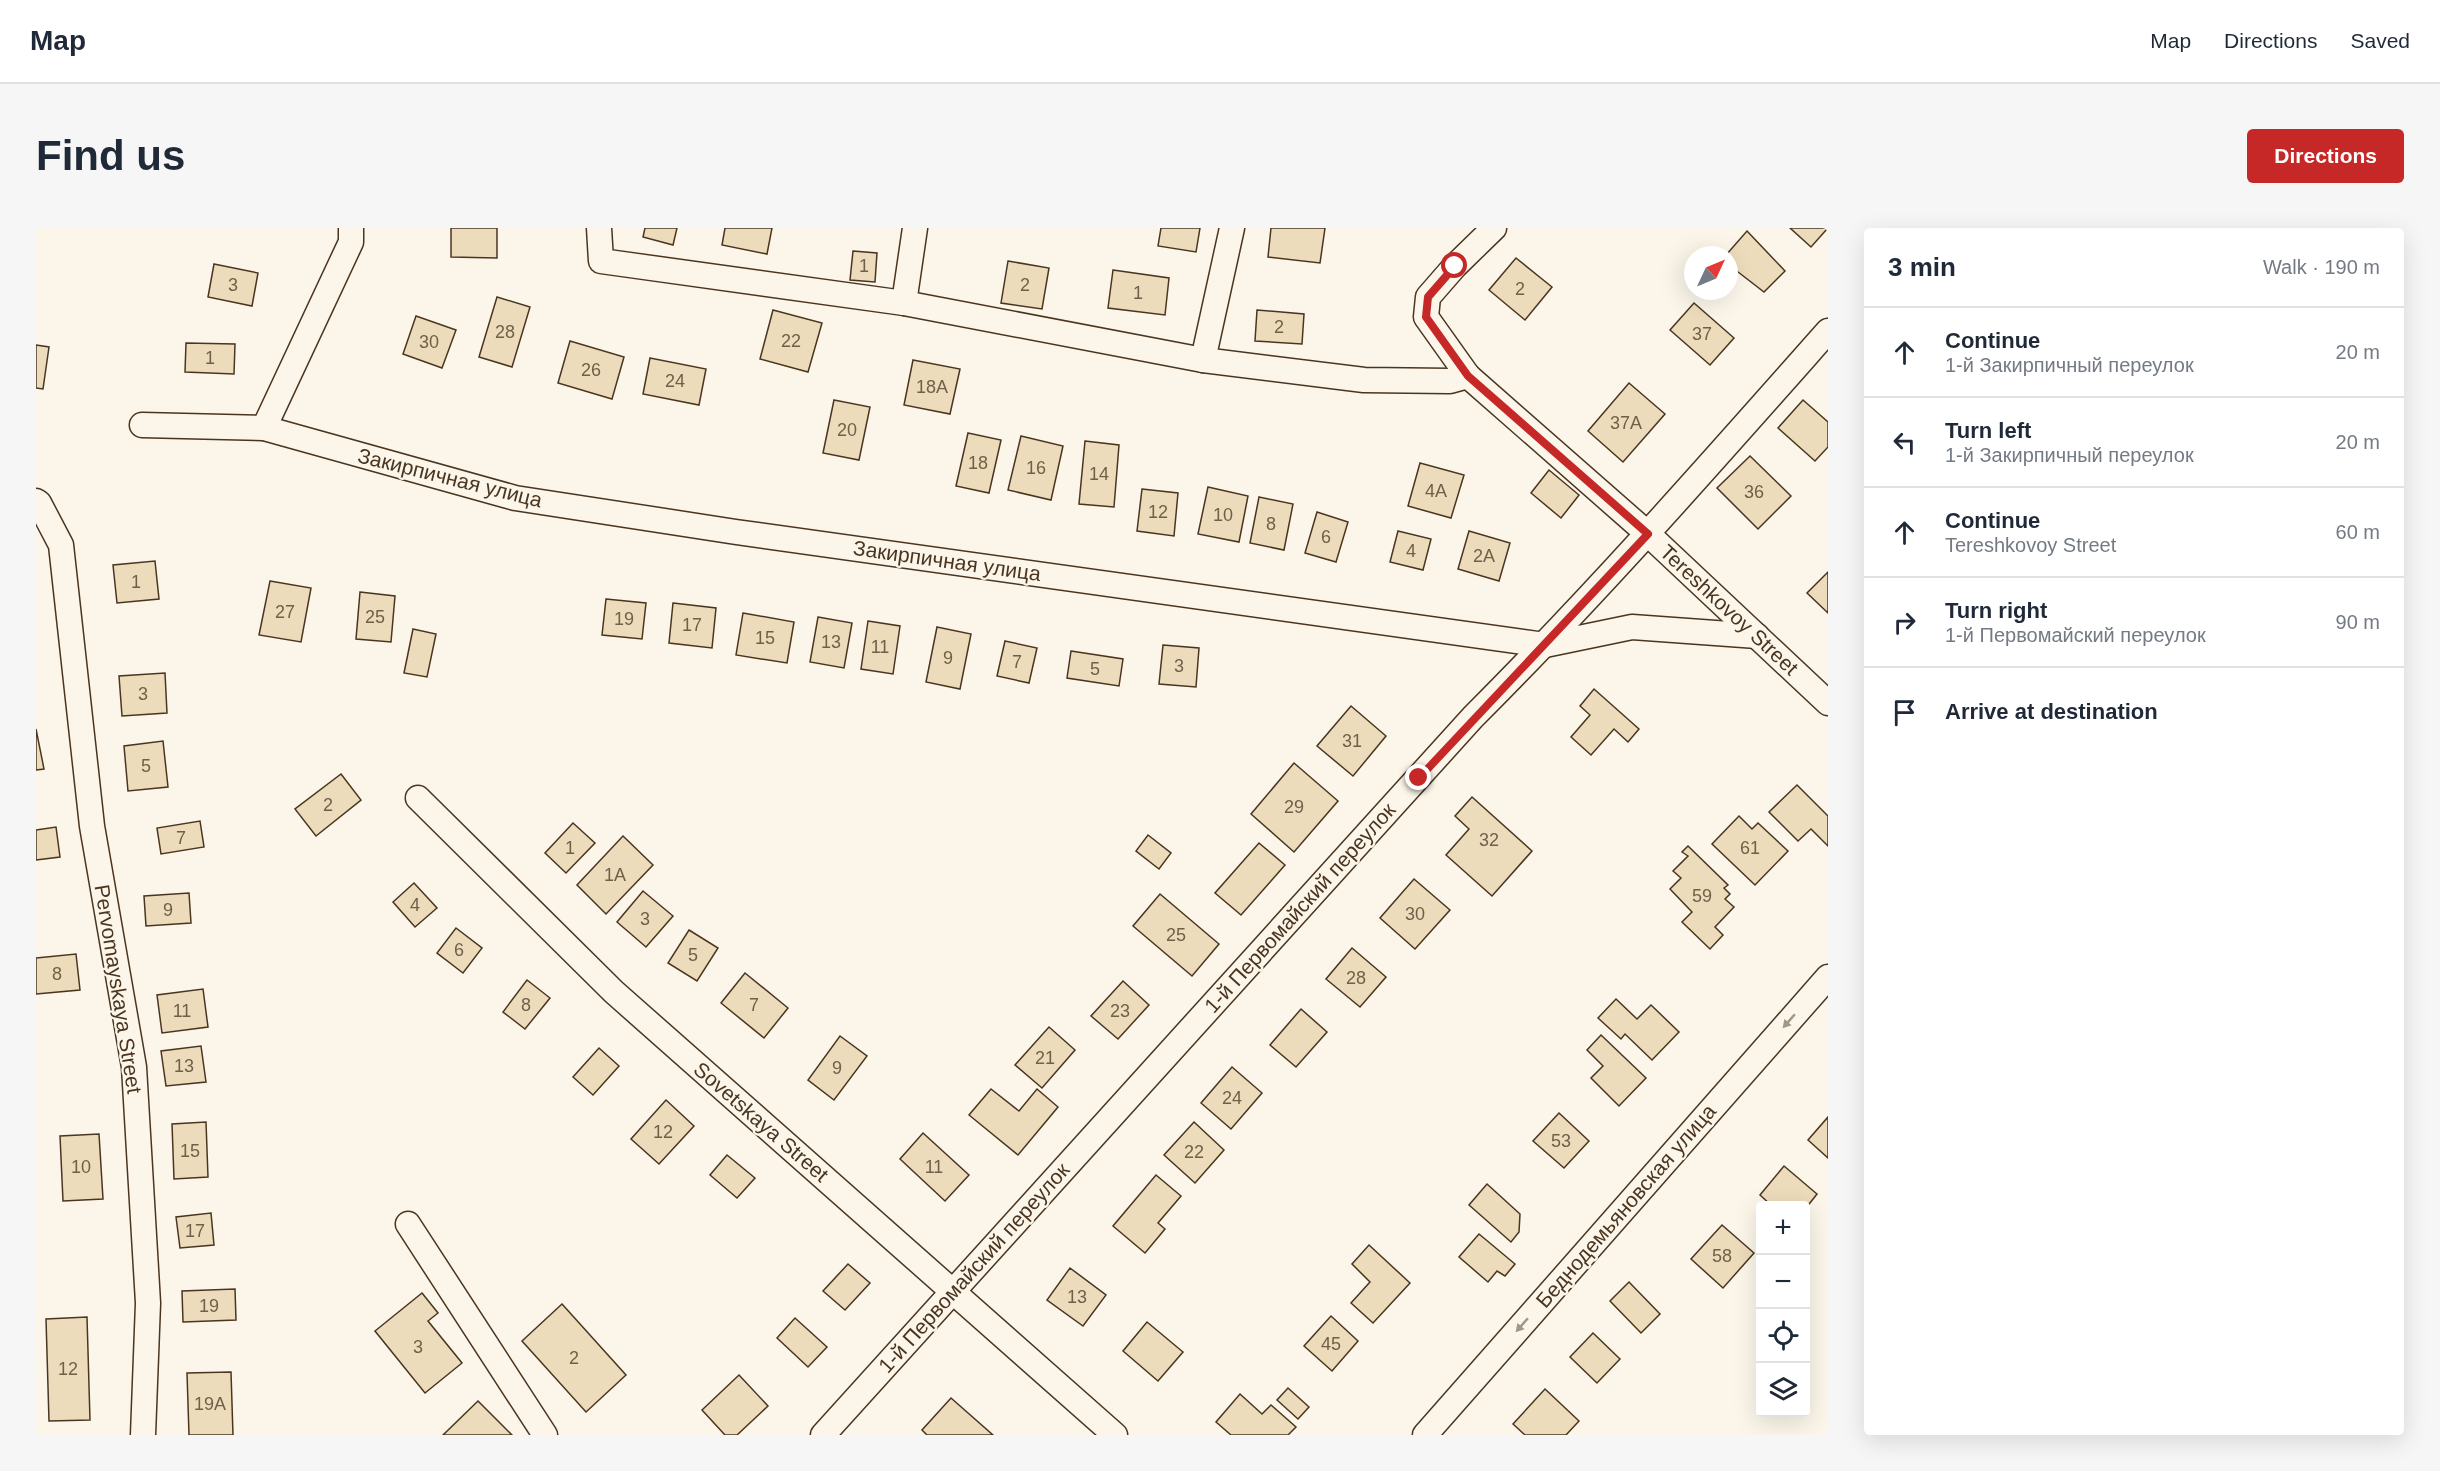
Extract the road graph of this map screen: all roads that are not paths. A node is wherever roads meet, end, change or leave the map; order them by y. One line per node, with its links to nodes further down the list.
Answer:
1 (351, 228): 11 (street)
2 (599, 228): 6 (street)
3 (915, 228): 6 (street)
4 (1232, 228): 8 (street)
5 (1494, 228): 9 (street, Tereshkovoy Street)
6 (904, 303): 8 (street)
7 (1828, 331): 13 (street, 1-й Первомайский переулок)
8 (1203, 360): 9 (street)
9 (1468, 376): 13 (street, Tereshkovoy Street)
10 (142, 424): 11 (street, Закирпичная улица)
11 (264, 428): 15 (street, Закирпичная улица)
12 (36, 501): 21 (street, Pervomayskaya Street)
13 (1648, 534): 14 (street, Tereshkovoy Street); 15 (street, 1-й Первомайский переулок)
14 (1757, 636): 15 (street, Закирпичная улица); 16 (street, Tereshkovoy Street)
15 (1545, 645): 20 (street, 1-й Первомайский переулок)
16 (1828, 703)
17 (418, 798): 20 (street, Sovetskaya Street)
18 (1828, 977): 25 (street, Беднодемьяновская улица, one-way to 25)
19 (408, 1224): 22 (street)
20 (952, 1291): 23 (street, 1-й Первомайский переулок); 24 (street, Sovetskaya Street)
21 (143, 1435)
22 (545, 1435)
23 (823, 1435)
24 (1115, 1435)
25 (1425, 1435)

